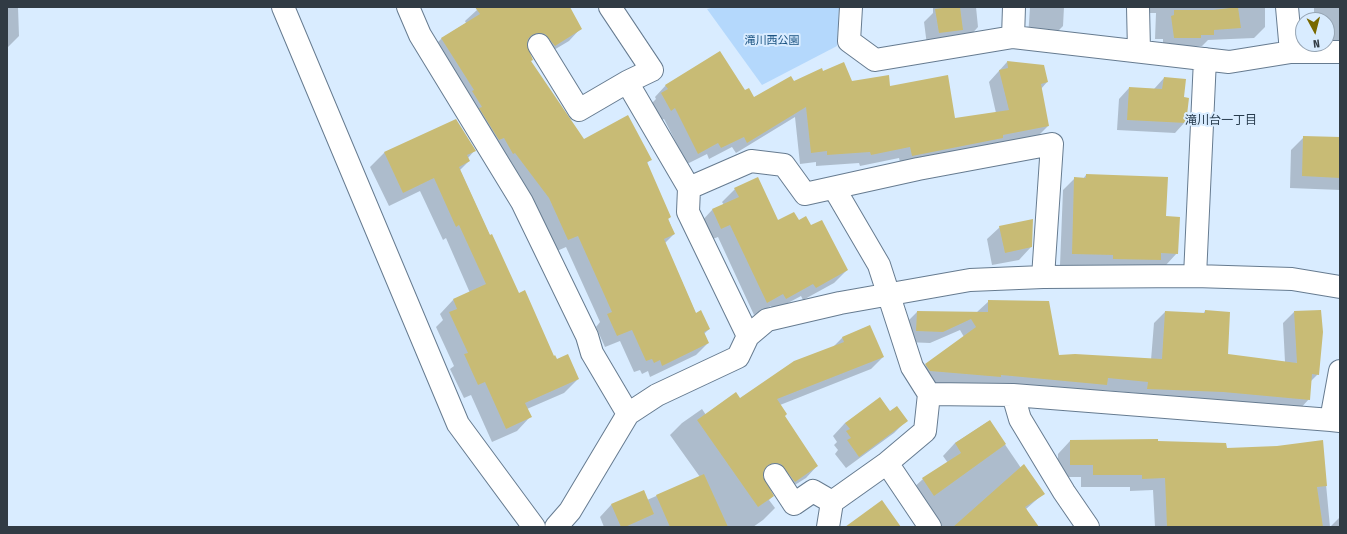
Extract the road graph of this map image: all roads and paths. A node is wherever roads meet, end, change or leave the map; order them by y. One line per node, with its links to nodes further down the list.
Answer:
1 (283, 7): 30 (street)
2 (408, 7): 25 (street)
3 (610, 7): 14 (street)
4 (850, 7): 8 (street)
5 (1014, 7): 8 (street)
6 (1138, 7): 10 (street)
7 (1287, 7): 11 (street)
8 (1013, 37): 10 (street)
9 (539, 45): 14 (street)
10 (1139, 51): 13 (street)
11 (1291, 52): 12 (street); 13 (street)
12 (1340, 52)
13 (1205, 60): 17 (street)
14 (627, 82): 15 (street)
15 (689, 188): 16 (street); 21 (street)
16 (834, 188): 18 (street); 20 (street)
17 (1195, 276): 18 (street); 19 (street)
18 (1043, 277): 20 (street)
19 (1340, 287)
20 (888, 295): 21 (street); 23 (street)
21 (748, 336): 25 (street)
22 (1340, 371): 26 (street)
23 (929, 394): 24 (street); 27 (street)
24 (1013, 395): 26 (street); 34 (street)
25 (628, 414): 31 (street)
26 (1335, 421)
27 (887, 463): 29 (street); 33 (street)
28 (775, 475): 29 (street)
29 (832, 502): 32 (street)
30 (534, 527)
31 (556, 527)
32 (828, 527)
33 (930, 527)
34 (1088, 527)

